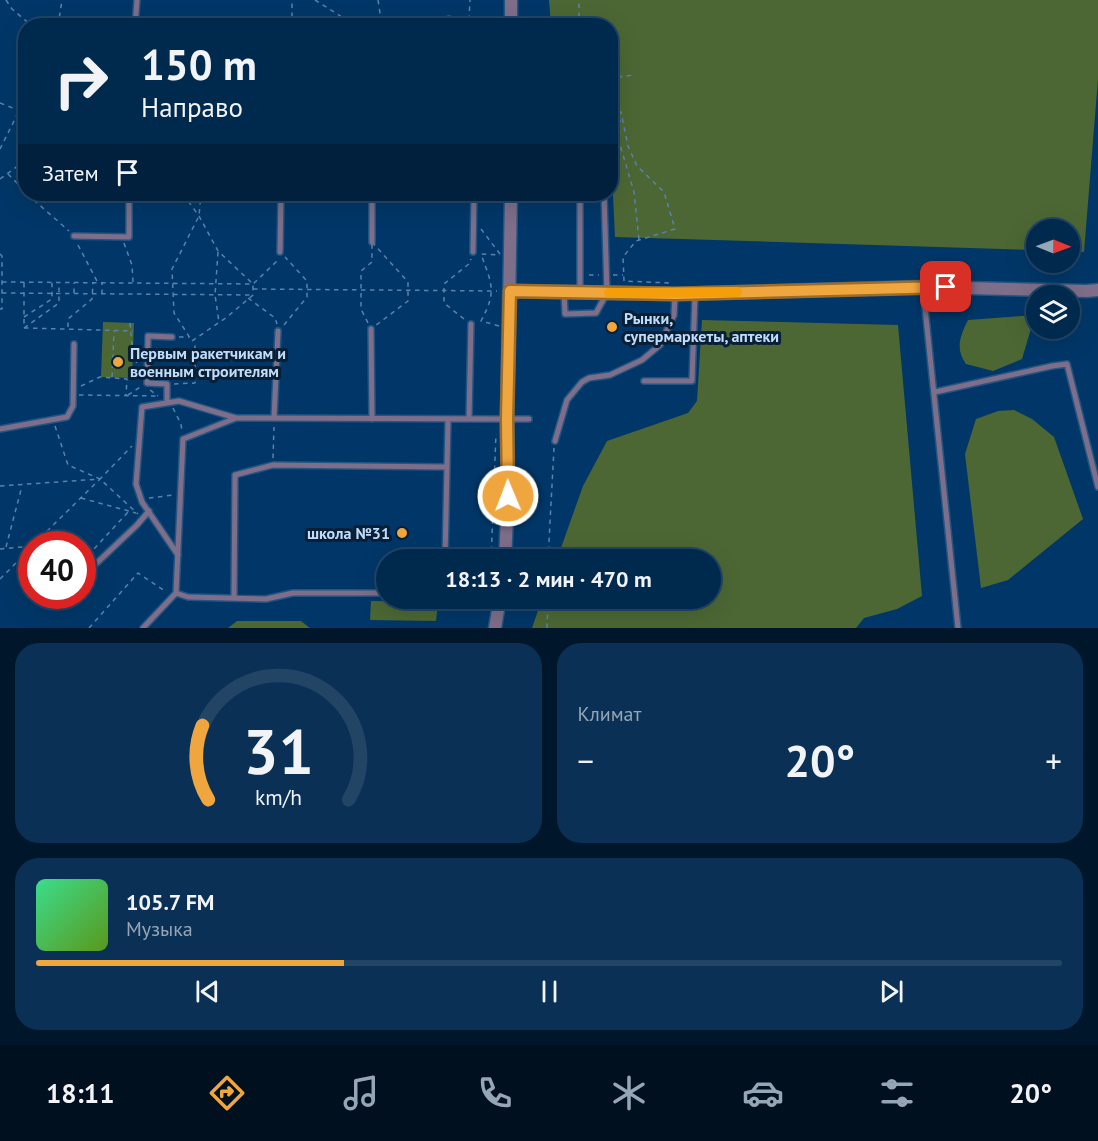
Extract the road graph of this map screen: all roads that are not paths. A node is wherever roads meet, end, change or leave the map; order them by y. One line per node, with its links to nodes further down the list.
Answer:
1 (137, 0): 3 (lane)
2 (512, 0): 4 (street)
3 (136, 18)
4 (511, 18)
5 (129, 201): 12 (lane)
6 (281, 201): 14 (lane)
7 (372, 201): 13 (lane)
8 (474, 201): 15 (lane)
9 (511, 201): 18 (street)
10 (580, 201): 20 (lane)
11 (604, 201): 21 (lane)
12 (74, 236)
13 (372, 242)
14 (280, 252)
15 (473, 252)
16 (923, 287): 17 (street); 22 (street); 30 (lane)
17 (1098, 290)
18 (510, 291): 19 (street); 37 (street)
19 (564, 292): 20 (street); 21 (lane)
20 (580, 293): 21 (street)
21 (607, 293): 23 (street)
22 (695, 293): 23 (street); 29 (lane)
23 (675, 294): 40 (lane)
24 (471, 324): 36 (lane)
25 (371, 328): 34 (lane)
26 (278, 331): 33 (lane)
27 (172, 337): 31 (lane)
28 (74, 344): 39 (lane)
29 (644, 381)
30 (935, 392): 42 (lane); 54 (lane)
31 (167, 403): 32 (lane); 43 (lane)
32 (236, 418): 33 (lane); 46 (lane)
33 (274, 418): 34 (lane)
34 (372, 419): 35 (lane)
35 (448, 419): 36 (lane); 41 (lane)
36 (469, 419): 37 (lane)
37 (507, 419): 38 (lane); 45 (street)
38 (529, 419)
39 (0, 429)
40 (555, 441)
41 (447, 467): 44 (lane); 50 (lane)
42 (1098, 487)
43 (149, 511): 46 (lane); 47 (lane)
44 (445, 549)
45 (506, 549)
46 (178, 555): 49 (lane)
47 (96, 564)
48 (376, 593): 50 (lane)
49 (174, 594): 50 (lane); 52 (lane)
50 (234, 598)
51 (498, 609): 53 (street)
52 (143, 628)
53 (495, 628)
54 (958, 628)

